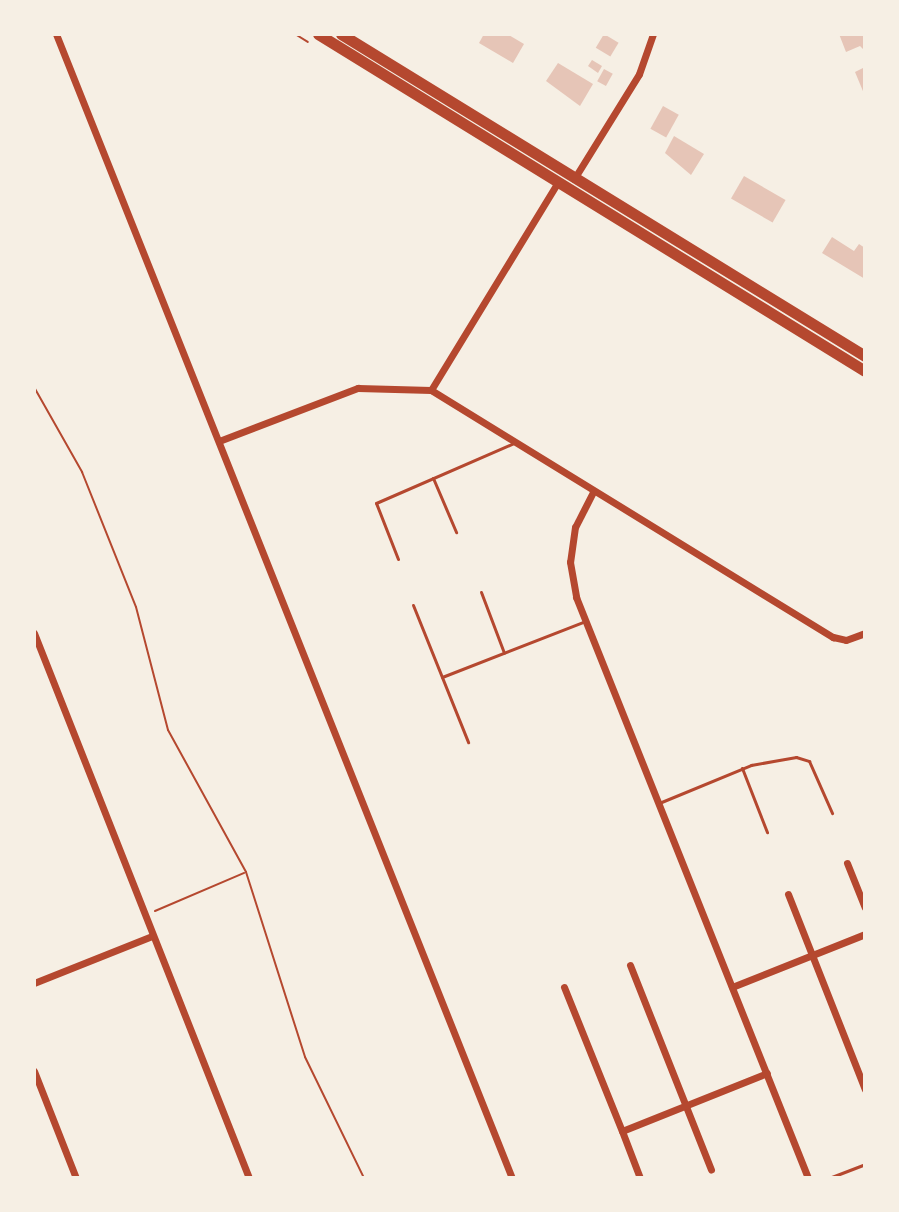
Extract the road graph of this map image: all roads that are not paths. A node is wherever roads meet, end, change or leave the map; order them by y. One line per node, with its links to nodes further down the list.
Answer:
1 (56, 34): 10 (street)
2 (318, 34): 6 (main road)
3 (341, 34): 5 (main road)
4 (653, 34): 5 (street)
5 (574, 179): 7 (main road)
6 (558, 182): 8 (main road); 9 (street)
7 (865, 356)
8 (865, 371)
9 (431, 390): 10 (street); 11 (street)
10 (219, 441): 47 (street)
11 (514, 443): 12 (lane); 13 (street)
12 (433, 478): 14 (lane); 15 (lane)
13 (593, 492): 18 (street); 20 (street)
14 (456, 532)
15 (398, 559)
16 (481, 592): 21 (lane)
17 (413, 605): 22 (lane)
18 (586, 621): 21 (lane); 25 (street)
19 (34, 633): 32 (street)
20 (865, 633)
21 (504, 653): 22 (lane)
22 (442, 677): 23 (lane)
23 (468, 742)
24 (742, 768): 25 (lane); 26 (lane); 27 (lane)
25 (659, 803): 37 (street)
26 (832, 813)
27 (767, 832)
28 (847, 863): 30 (street)
29 (788, 894): 33 (street)
30 (865, 908)
31 (865, 934): 33 (street)
32 (152, 936): 35 (street); 46 (street)
33 (812, 955): 37 (street); 40 (street)
34 (630, 965): 41 (street)
35 (34, 983)
36 (564, 987): 42 (street)
37 (732, 987): 39 (street)
38 (34, 1071): 45 (street)
39 (767, 1073): 41 (street); 49 (street)
40 (865, 1089)
41 (685, 1106): 42 (street); 44 (street)
42 (622, 1131): 48 (street)
43 (865, 1164): 50 (lane)
44 (711, 1170)
45 (76, 1178)
46 (249, 1178)
47 (512, 1178)
48 (640, 1178)
49 (808, 1178)
50 (829, 1178)

